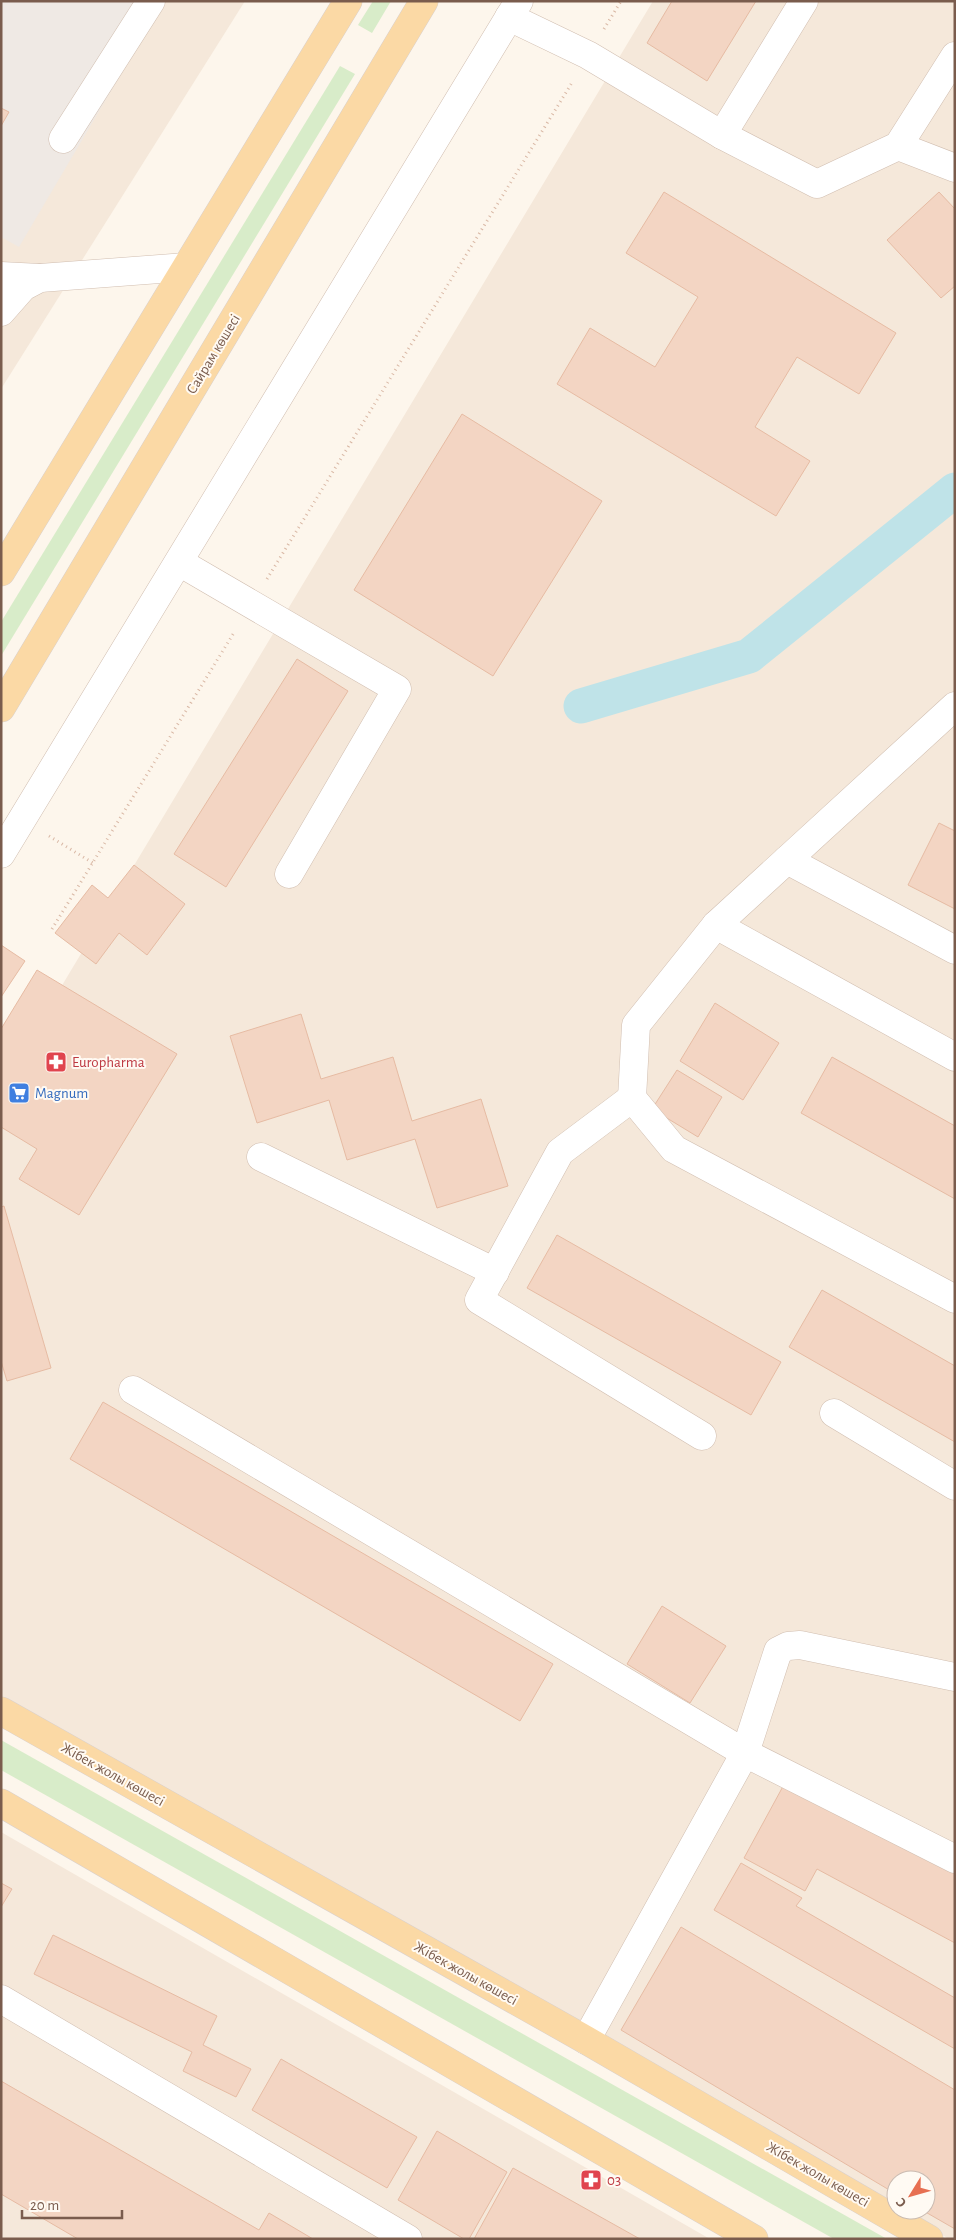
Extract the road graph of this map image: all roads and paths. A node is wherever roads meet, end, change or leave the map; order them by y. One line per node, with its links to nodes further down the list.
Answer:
1 (151, 1): 10 (lane)
2 (348, 1): 13 (main road)
3 (424, 1): 21 (main road, Сайрам көшесі)
4 (621, 1): 7 (path)
5 (804, 1): 9 (lane)
6 (514, 9): 7 (lane); 17 (lane)
7 (588, 55): 9 (lane); 19 (path)
8 (955, 56): 11 (lane)
9 (722, 135): 11 (lane)
10 (63, 139)
11 (898, 146): 12 (lane)
12 (955, 168)
13 (186, 268): 15 (lane); 18 (main road)
14 (1, 276): 15 (lane)
15 (40, 278): 16 (lane)
16 (1, 312)
17 (179, 562): 19 (lane); 22 (lane)
18 (1, 572)
19 (252, 604): 25 (path); 26 (lane)
20 (955, 706): 24 (lane)
21 (1, 708)
22 (22, 819): 23 (lane); 25 (path)
23 (1, 854)
24 (787, 860): 27 (lane); 29 (lane)
25 (93, 863): 28 (path)
26 (289, 874)
27 (716, 925): 30 (lane); 31 (lane)
28 (52, 929)
29 (955, 950)
30 (955, 1056)
31 (632, 1098): 33 (lane); 34 (lane)
32 (261, 1157): 33 (lane)
33 (495, 1272): 37 (lane)
34 (955, 1298)
35 (133, 1390): 41 (lane)
36 (834, 1414): 38 (lane)
37 (702, 1436)
38 (955, 1486)
39 (955, 1677): 41 (lane)
40 (1, 1711): 45 (main road, Жібек жолы көшесі)
41 (745, 1753): 43 (lane); 45 (lane)
42 (1, 1803): 47 (main road)
43 (955, 1859)
44 (1, 1999): 46 (lane)
45 (586, 2040): 48 (main road, Жібек жолы көшесі)
46 (391, 2234)
47 (754, 2239)
48 (929, 2239)

